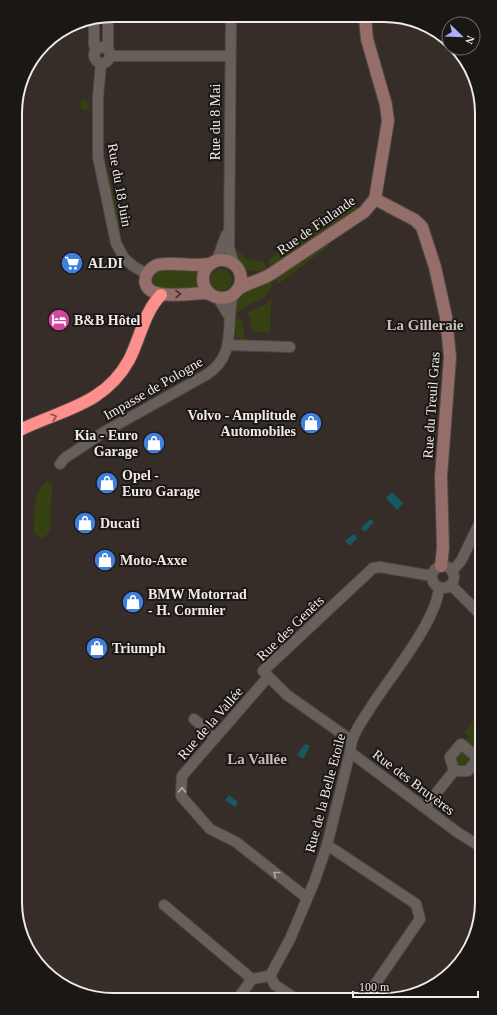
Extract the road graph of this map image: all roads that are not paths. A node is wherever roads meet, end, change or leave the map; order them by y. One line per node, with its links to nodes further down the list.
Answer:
1 (108, 22): 6 (street)
2 (231, 22): 7 (street, Rue du 8 Mai)
3 (365, 22): 9 (street)
4 (94, 24): 5 (street)
5 (97, 50): 6 (street); 8 (street)
6 (109, 54): 7 (street); 8 (street)
7 (230, 56): 10 (street, Rue du 8 Mai)
8 (101, 63): 13 (street, Rue du 18 Juin)
9 (375, 199): 14 (street, Rue de Finlande); 24 (street, Rue du Treuil Gras)
10 (229, 228): 11 (street); 12 (street, Rue du 8 Mai)
11 (213, 262): 12 (street); 13 (street); 17 (street)
12 (236, 268): 14 (street, Rue de Finlande); 15 (street)
13 (147, 274): 16 (street)
14 (271, 274): 15 (street, Rue de Finlande)
15 (235, 292): 17 (street); 18 (street, Impasse de Pologne)
16 (161, 295): 17 (street, one-way to 17); 21 (highway, one-way to 16)
17 (214, 296): 18 (street)
18 (229, 316): 19 (street, Impasse de Pologne)
19 (229, 345): 20 (street); 22 (street, Impasse de Pologne)
20 (290, 347)
21 (22, 429)
22 (60, 464)
23 (475, 533): 24 (street)
24 (447, 569): 25 (street); 26 (street, Rue du Treuil Gras)
25 (432, 576): 27 (street); 29 (street, Rue des Genêts)
26 (451, 585): 27 (street); 28 (street)
27 (439, 588): 32 (street, Rue de la Belle Etoile)
28 (475, 609)
29 (268, 677): 31 (street, Rue de la Vallée); 32 (street, Rue des Genêts)
30 (194, 719): 31 (street)
31 (216, 738): 38 (street, Rue de la Vallée, one-way to 31)
32 (351, 740): 33 (street, Rue de la Belle Etoile)
33 (350, 752): 35 (street, Rue des Bruyères); 37 (street, Rue de la Belle Etoile)
34 (454, 772): 35 (street)
35 (425, 807): 36 (street, Rue des Bruyères)
36 (475, 843)
37 (327, 845): 38 (street, Rue de la Belle Etoile); 44 (street)
38 (307, 898): 40 (street, Rue de la Belle Etoile)
39 (164, 905): 41 (street)
40 (270, 976): 41 (street); 43 (street)
41 (252, 979): 42 (street)
42 (242, 993)
43 (288, 993)
44 (369, 993)

